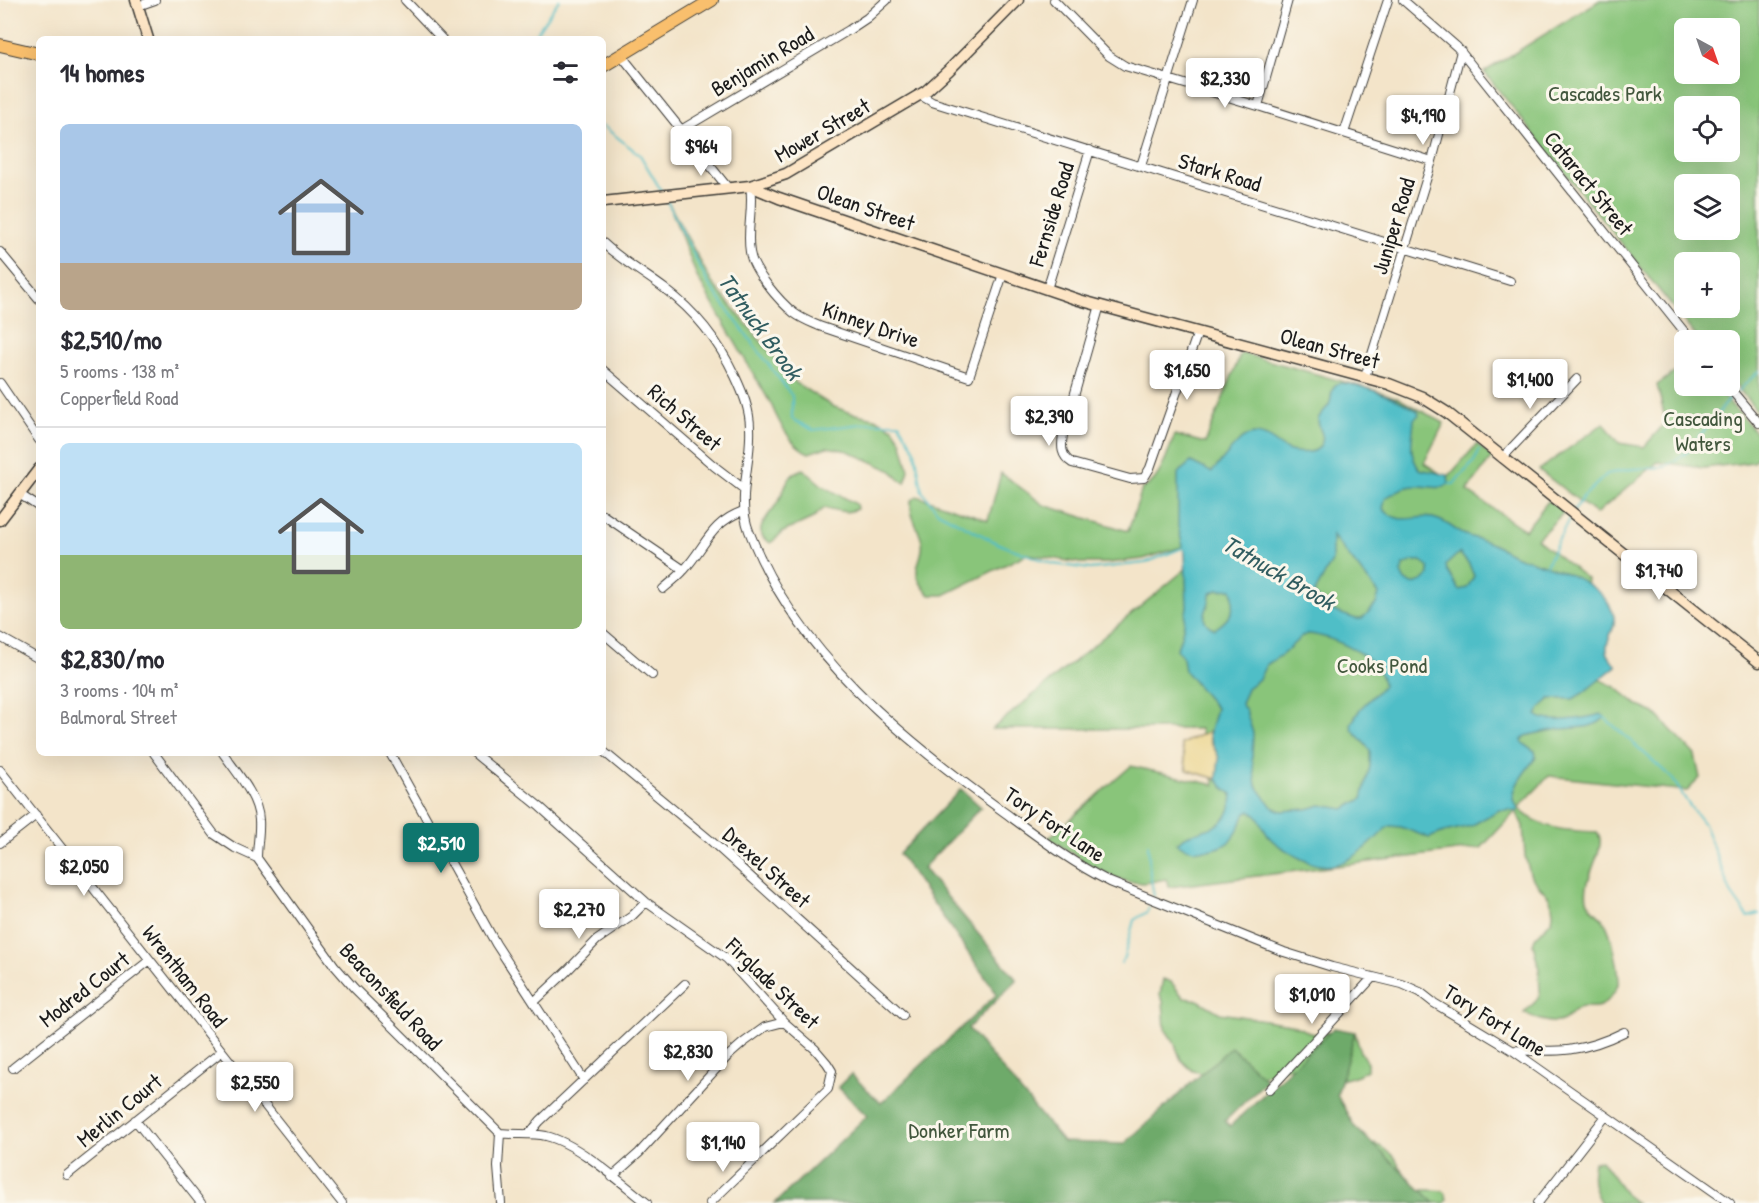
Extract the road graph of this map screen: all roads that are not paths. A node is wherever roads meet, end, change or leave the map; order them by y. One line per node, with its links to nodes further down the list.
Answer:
1 (155, 0): 11 (street)
2 (405, 0): 13 (street)
3 (711, 0): 17 (main road)
4 (887, 0): 22 (street, Benjamin Road)
5 (1017, 0): 20 (street, Mower Street)
6 (1054, 0): 19 (street)
7 (1193, 0): 19 (street)
8 (1288, 0): 21 (street)
9 (1388, 0): 23 (street)
10 (1403, 0): 15 (street, Cataract Street)
11 (137, 3): 12 (street)
12 (147, 36)
13 (439, 36)
14 (0, 45): 16 (main road)
15 (1461, 51): 25 (street, Juniper Road); 38 (street, Cataract Street)
16 (36, 53)
17 (621, 55): 18 (main road); 22 (street)
18 (606, 64)
19 (1168, 79): 21 (street); 26 (street)
20 (920, 95): 24 (street, Stark Road); 27 (street, Mower Street)
21 (1257, 105): 23 (street)
22 (681, 129): 28 (street)
23 (1344, 133): 25 (street)
24 (1090, 150): 26 (street, Stark Road); 35 (street, Fernside Road)
25 (1432, 161): 31 (street, Juniper Road)
26 (1141, 166): 31 (street, Stark Road)
27 (750, 186): 28 (street, Mower Street); 33 (street, Olean Street); 33 (street, Kinney Drive)
28 (729, 188): 29 (street, Mower Street)
29 (606, 202)
30 (606, 246): 49 (street, Tory Fort Lane)
31 (1405, 248): 34 (street, Stark Road); 41 (street, Juniper Road)
32 (0, 252): 36 (street)
33 (1003, 274): 35 (street, Olean Street)
34 (1510, 281)
35 (1047, 289): 37 (street, Olean Street)
36 (36, 295)
37 (1100, 305): 39 (street, Olean Street); 39 (street)
38 (1684, 330)
39 (1198, 332): 41 (street, Olean Street)
40 (606, 373): 49 (street, Rich Street)
41 (1365, 377): 47 (street, Olean Street)
42 (1577, 379): 47 (street)
43 (0, 383): 46 (street)
44 (1736, 396): 45 (street)
45 (1759, 423)
46 (36, 436)
47 (1502, 458): 60 (street, Olean Street)
48 (36, 473): 50 (street)
49 (744, 489): 52 (street, Tory Fort Lane)
50 (19, 494): 51 (street); 54 (street)
51 (36, 505)
52 (743, 511): 55 (street); 73 (street, Tory Fort Lane)
53 (606, 517): 55 (street)
54 (0, 520)
55 (684, 570): 56 (street)
56 (663, 589)
57 (606, 636): 61 (street)
58 (0, 637): 59 (street)
59 (36, 657)
60 (1759, 662)
61 (652, 675)
62 (606, 753): 76 (street, Drexel Street)
63 (156, 756): 70 (street, Beaconsfield Road)
64 (225, 756): 70 (street)
65 (392, 756): 75 (street)
66 (478, 756): 71 (street, Firglade Street)
67 (0, 770): 68 (street, Wrentham Road)
68 (36, 815): 69 (street); 72 (street, Wrentham Road)
69 (0, 843)
70 (256, 858): 86 (street, Beaconsfield Road)
71 (646, 902): 75 (street); 77 (street, Firglade Street)
72 (150, 960): 80 (street, Wrentham Road); 81 (street, Modred Court)
73 (1373, 977): 79 (street, Tory Fort Lane); 83 (street)
74 (685, 984): 82 (street)
75 (534, 1002): 82 (street)
76 (903, 1015)
77 (784, 1022): 89 (street); 94 (street, Firglade Street)
78 (1624, 1032): 79 (street)
79 (1512, 1050): 84 (street, Tory Fort Lane)
80 (222, 1052): 85 (street, Merlin Court); 91 (street, Wrentham Road)
81 (13, 1068)
82 (585, 1080): 87 (street)
83 (1269, 1090)
84 (1606, 1116): 95 (street); 96 (street, Tory Fort Lane)
85 (135, 1120): 88 (street, Merlin Court); 90 (street)
86 (500, 1133): 87 (street); 92 (street)
87 (529, 1134): 89 (street)
88 (67, 1175)
89 (612, 1176): 93 (street)
90 (201, 1203)
91 (342, 1203)
92 (501, 1203)
93 (647, 1203)
94 (710, 1203)
95 (1538, 1203)
96 (1730, 1203)

